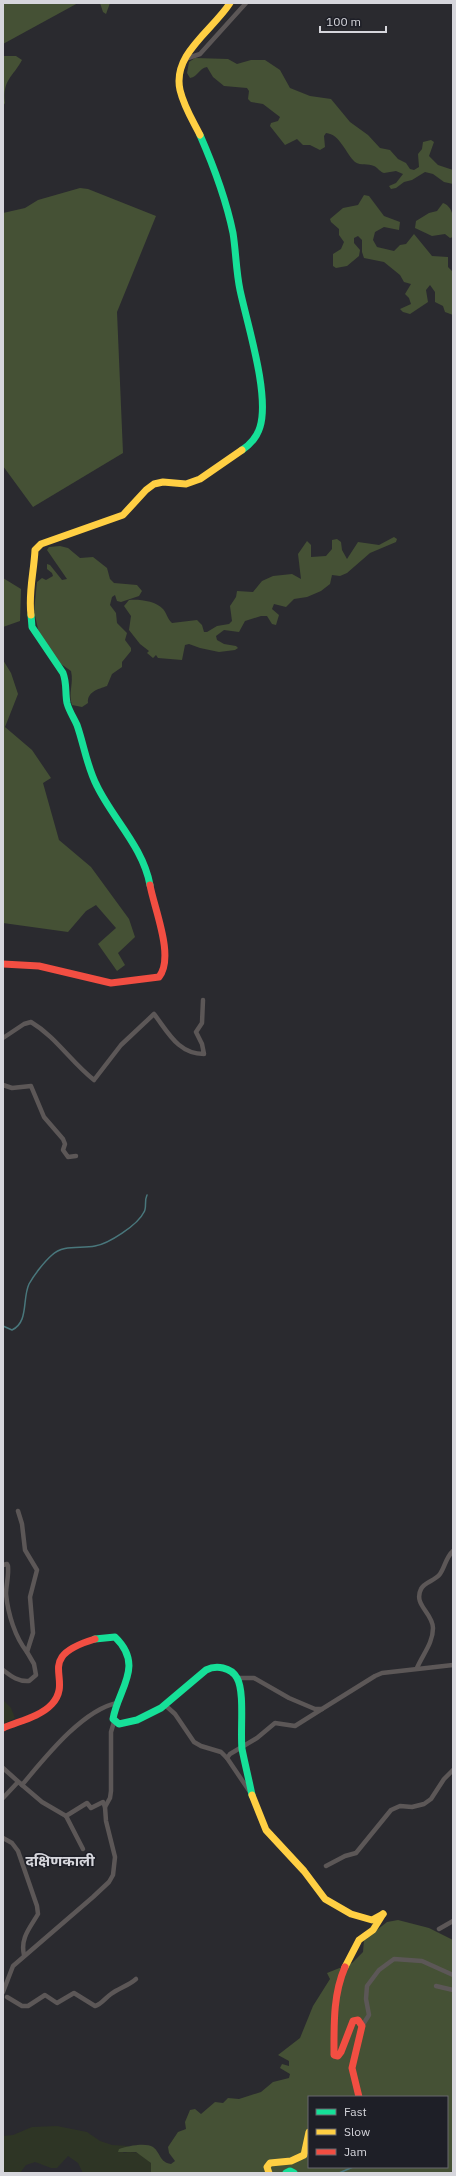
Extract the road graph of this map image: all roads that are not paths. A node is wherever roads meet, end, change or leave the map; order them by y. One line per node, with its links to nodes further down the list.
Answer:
1 (230, 3): 3 (main road)
2 (246, 3): 3 (street)
3 (184, 60): 4 (main road)
4 (3, 964)
5 (203, 1000): 6 (street)
6 (3, 1038)
7 (3, 1085): 8 (street)
8 (76, 1156)
9 (18, 1510): 12 (street)
10 (453, 1551): 14 (street)
11 (3, 1565): 12 (street)
12 (27, 1652): 15 (street)
13 (453, 1665): 14 (street)
14 (418, 1668): 19 (street)
15 (3, 1670)
16 (237, 1678): 18 (main road); 19 (street); 22 (main road)
17 (117, 1703): 20 (main road); 21 (main road); 26 (street)
18 (165, 1705): 20 (main road); 23 (street)
19 (322, 1709): 22 (street)
20 (114, 1722): 29 (street)
21 (3, 1728)
22 (242, 1748): 23 (street); 27 (main road)
23 (228, 1758): 27 (street)
24 (3, 1768): 26 (street)
25 (453, 1770): 33 (street)
26 (20, 1784): 28 (street); 30 (street)
27 (252, 1796): 43 (main road)
28 (3, 1798)
29 (105, 1807): 30 (street); 36 (street)
30 (66, 1816): 32 (street)
31 (3, 1838): 36 (street)
32 (83, 1849)
33 (326, 1866)
34 (453, 1921): 35 (street)
35 (439, 1929)
36 (24, 1955): 41 (street)
37 (453, 1975): 43 (street)
38 (136, 1979): 41 (street)
39 (436, 1986): 40 (street)
40 (453, 1990)
41 (4, 1995): 42 (street)
42 (3, 2001)
43 (362, 2026): 44 (main road)
44 (359, 2096)
45 (308, 2137): 46 (main road)
46 (269, 2173)
47 (286, 2173): 48 (main road)
48 (294, 2173)

